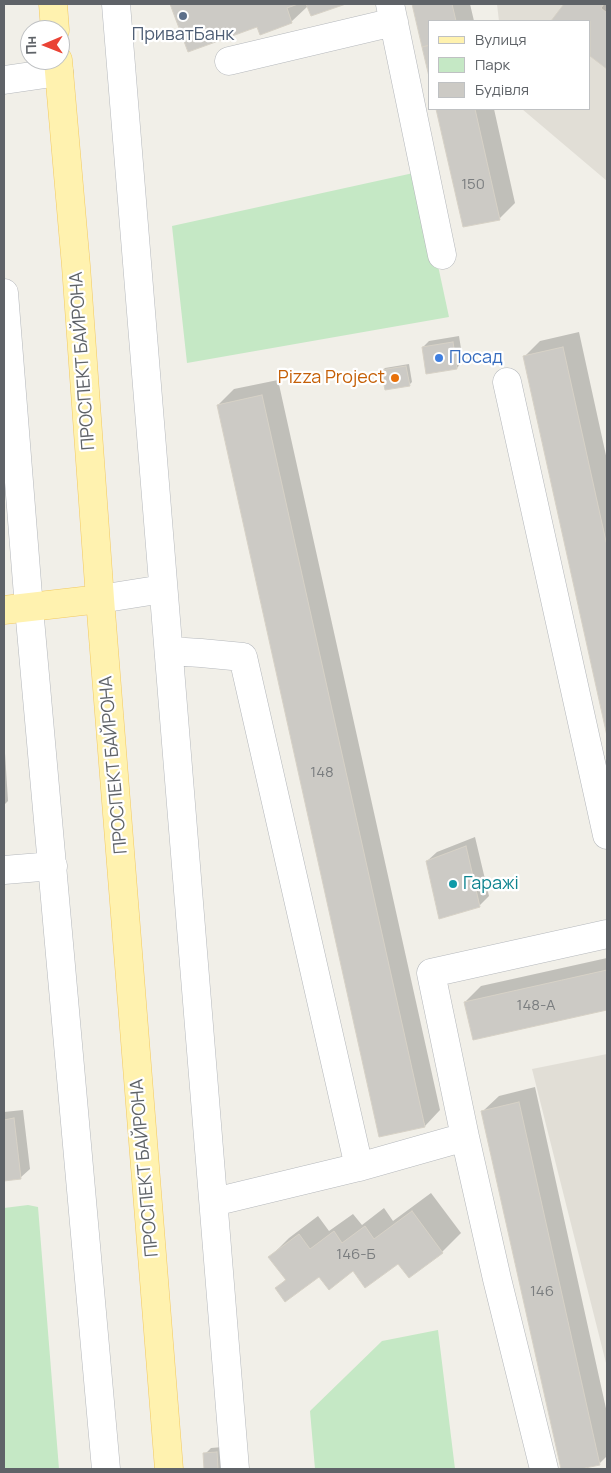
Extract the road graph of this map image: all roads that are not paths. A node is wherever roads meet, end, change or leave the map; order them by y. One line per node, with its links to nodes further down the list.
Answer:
1 (53, 4): 4 (main road)
2 (116, 4): 12 (lane)
3 (392, 13): 5 (lane); 9 (lane)
4 (54, 20)
5 (229, 60)
6 (43, 70): 8 (lane)
7 (58, 70): 13 (main road, ПРОСПЕКТ БАЙРОНА)
8 (4, 80)
9 (442, 255)
10 (4, 293): 14 (lane)
11 (507, 382): 16 (lane)
12 (164, 589): 13 (lane); 15 (lane)
13 (100, 600): 14 (main road); 26 (main road, ПРОСПЕКТ БАЙРОНА)
14 (16, 609): 17 (lane)
15 (168, 652): 21 (lane); 22 (lane)
16 (607, 835)
17 (53, 866): 18 (lane); 25 (lane)
18 (4, 870)
19 (607, 934): 20 (lane)
20 (465, 1137): 21 (lane); 23 (lane)
21 (359, 1167): 22 (lane)
22 (214, 1202): 27 (lane)
23 (497, 1279): 24 (lane); 28 (lane)
24 (518, 1431)
25 (106, 1469)
26 (169, 1469)
27 (235, 1469)
28 (544, 1469)

